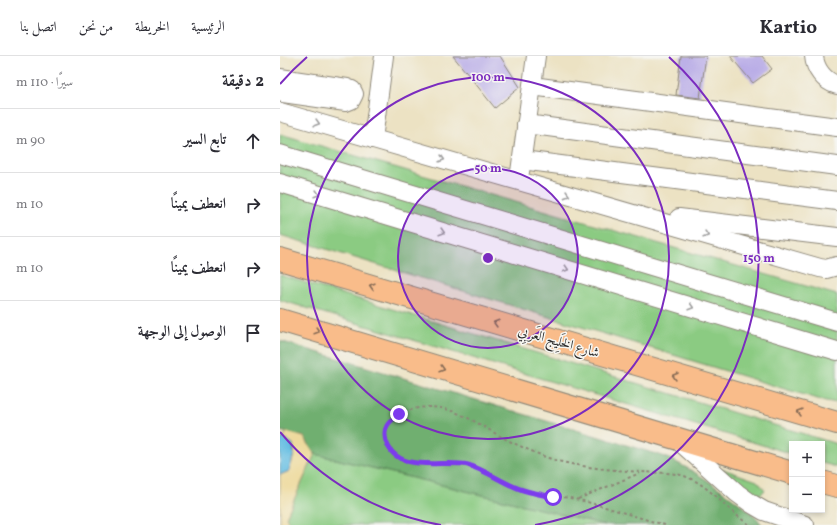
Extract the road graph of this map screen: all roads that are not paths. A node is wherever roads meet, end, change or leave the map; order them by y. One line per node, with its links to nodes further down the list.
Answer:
1 (384, 56): 10 (lane)
2 (536, 56): 6 (lane)
3 (814, 56): 5 (lane)
4 (283, 83): 7 (lane)
5 (837, 85)
6 (532, 86): 8 (lane); 9 (lane)
7 (280, 112): 10 (lane, one-way to 10)
8 (526, 124): 12 (lane); 13 (lane)
9 (837, 127)
10 (373, 139): 14 (lane, one-way to 14)
11 (280, 154): 18 (lane)
12 (522, 160): 14 (lane); 16 (lane)
13 (837, 166)
14 (519, 181): 17 (lane, one-way to 17)
15 (280, 183): 20 (lane, one-way to 20)
16 (837, 201)
17 (626, 212): 19 (lane); 22 (lane, one-way to 22)
18 (477, 213): 20 (lane); 24 (lane)
19 (837, 237)
20 (470, 240): 25 (lane, one-way to 25)
21 (280, 260): 26 (highway, شارع الخَلِيج العَربِي, one-way to 21)
22 (837, 266)
23 (280, 320): 27 (highway, one-way to 27)
24 (837, 322)
25 (837, 351)
26 (837, 423)
27 (678, 440): 28 (highway); 31 (lane)
28 (789, 472)
29 (825, 483): 30 (highway)
30 (837, 486)
31 (805, 525)

